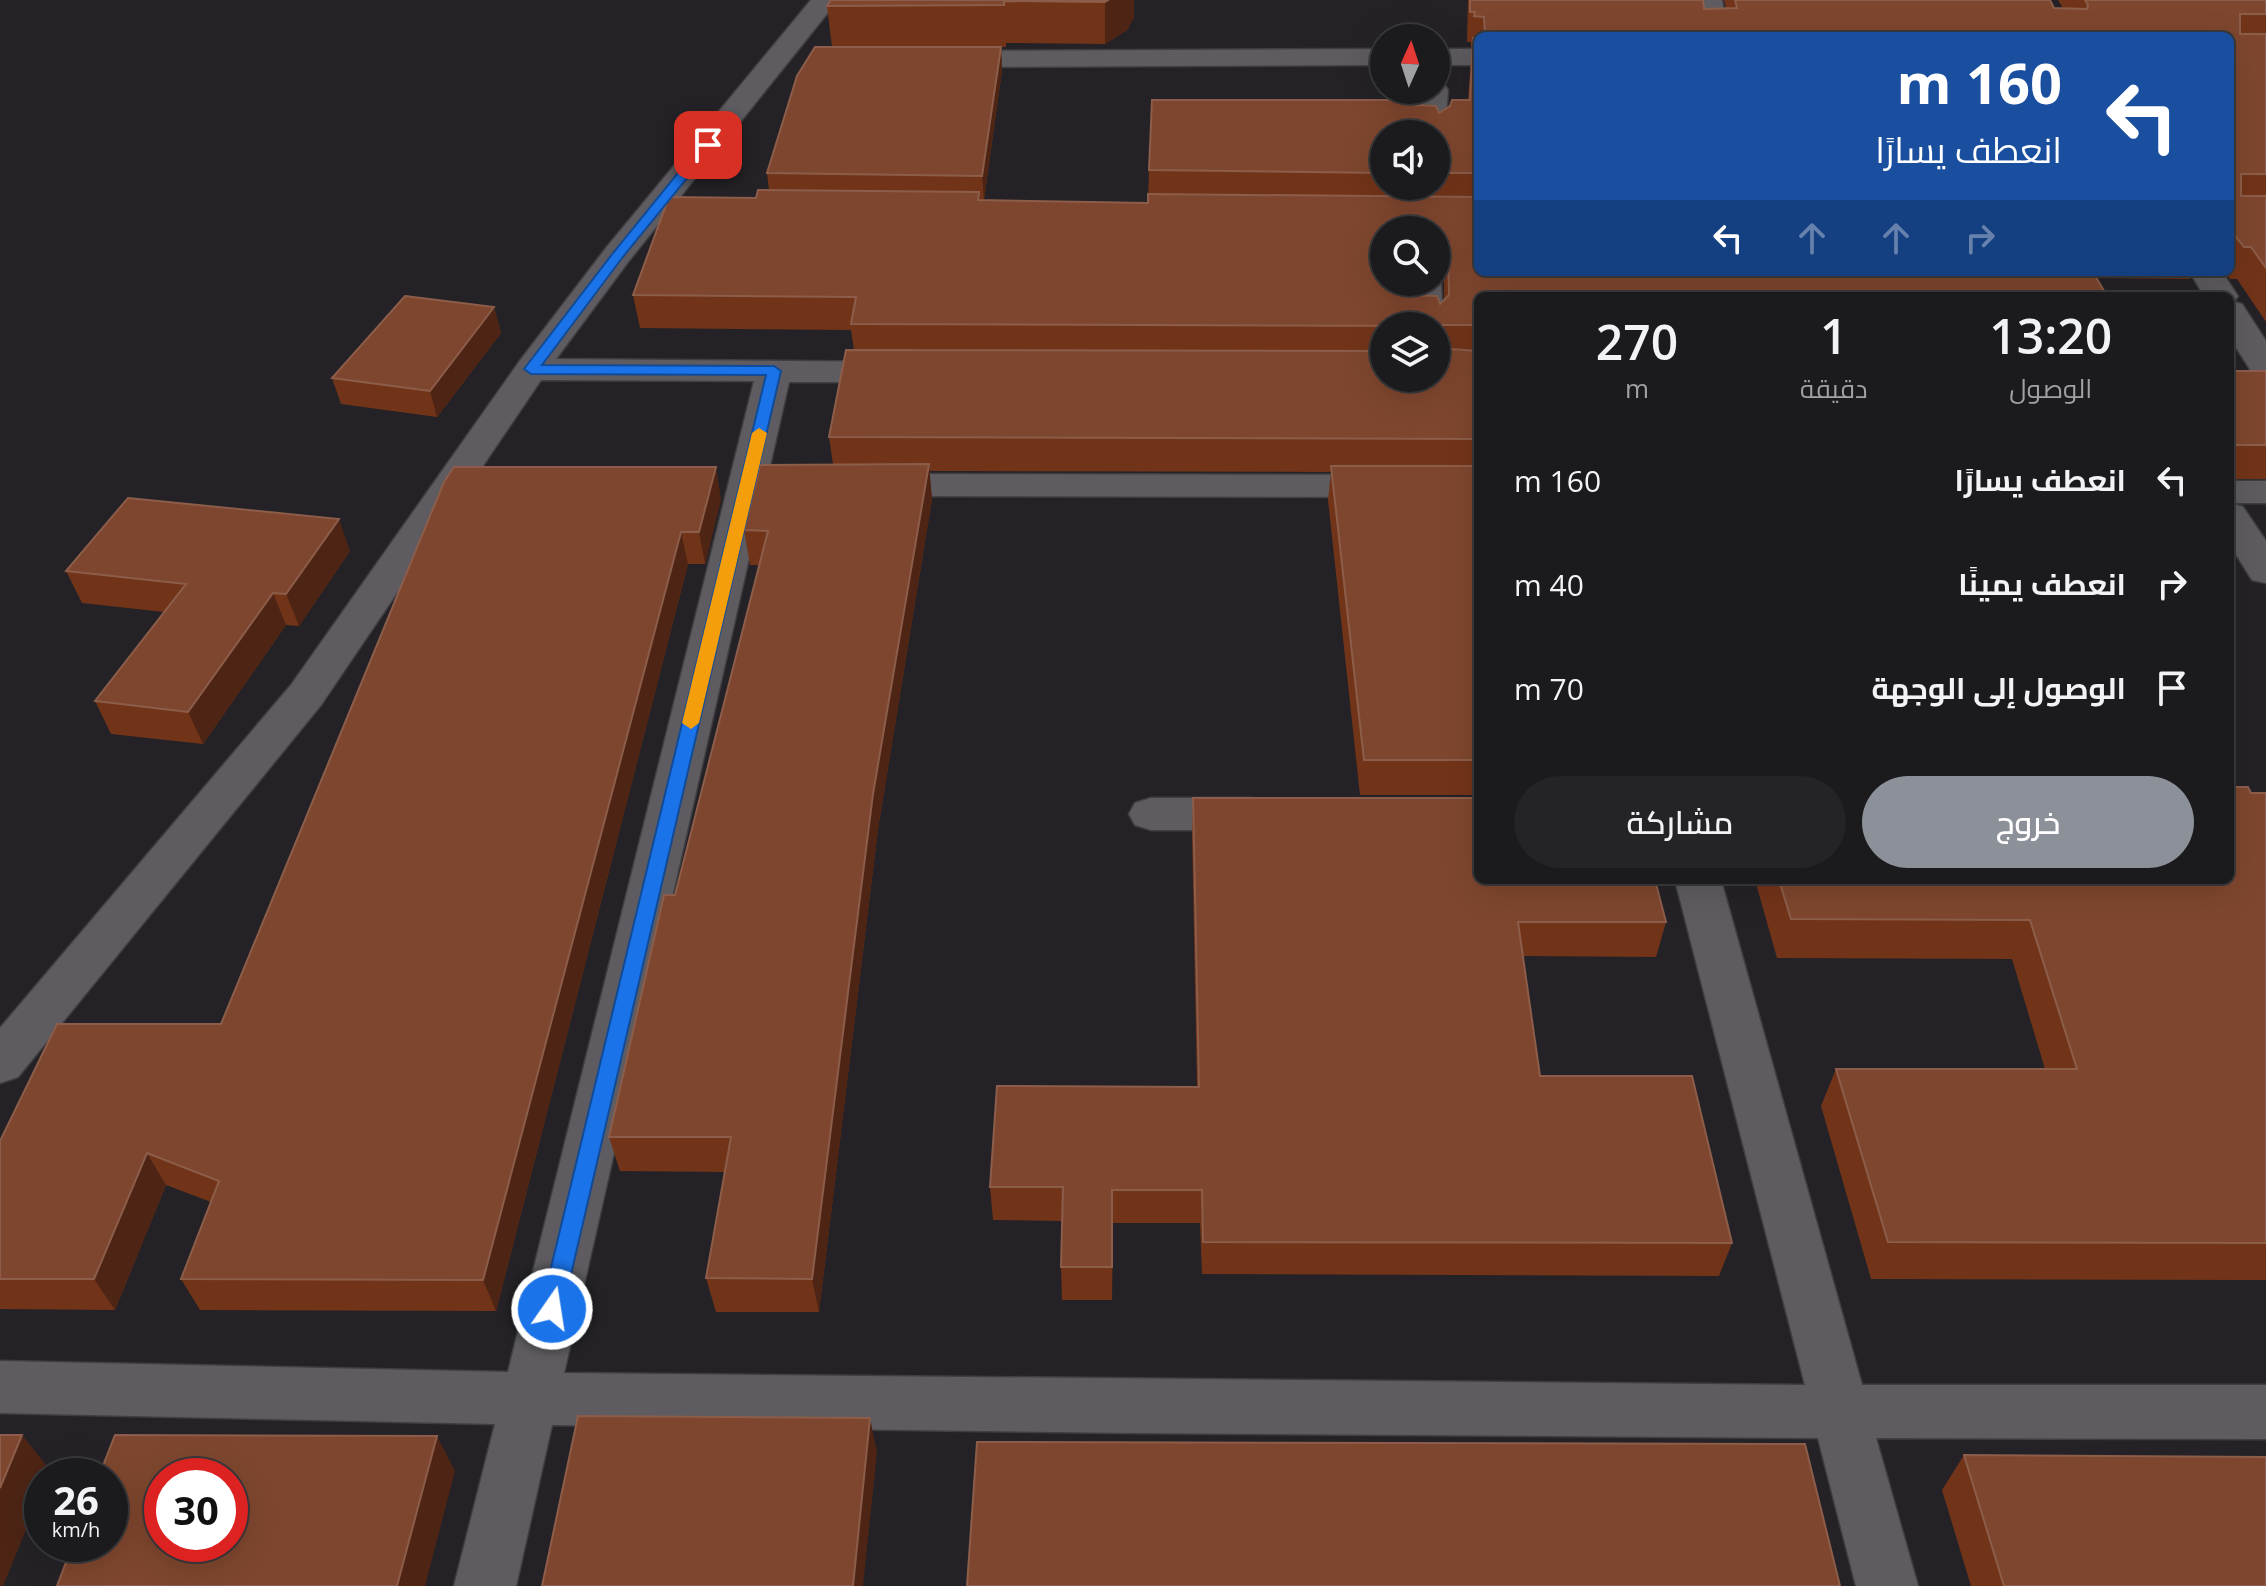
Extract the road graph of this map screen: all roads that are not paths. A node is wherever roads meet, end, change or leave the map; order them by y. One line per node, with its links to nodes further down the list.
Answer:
1 (825, 0): 11 (street)
2 (1709, 0): 3 (street)
3 (1713, 32)
4 (1370, 57): 6 (street)
5 (1474, 58): 7 (street)
6 (918, 60)
7 (1450, 61)
8 (2234, 317): 9 (street)
9 (2265, 367): 10 (street)
10 (2234, 368)
11 (531, 369): 12 (street); 23 (street)
12 (774, 371): 13 (street); 25 (street)
13 (939, 372)
14 (832, 485): 15 (street)
15 (1474, 486)
16 (2234, 492): 17 (street)
17 (2266, 492)
18 (2234, 521): 19 (street)
19 (2266, 571)
20 (1151, 814): 21 (street)
21 (1291, 814)
22 (1699, 884): 27 (street)
23 (0, 1063)
24 (0, 1387): 25 (street)
25 (531, 1400): 27 (street); 28 (street)
26 (2266, 1412): 27 (street)
27 (1838, 1413): 29 (street)
28 (485, 1586)
29 (1887, 1586)

